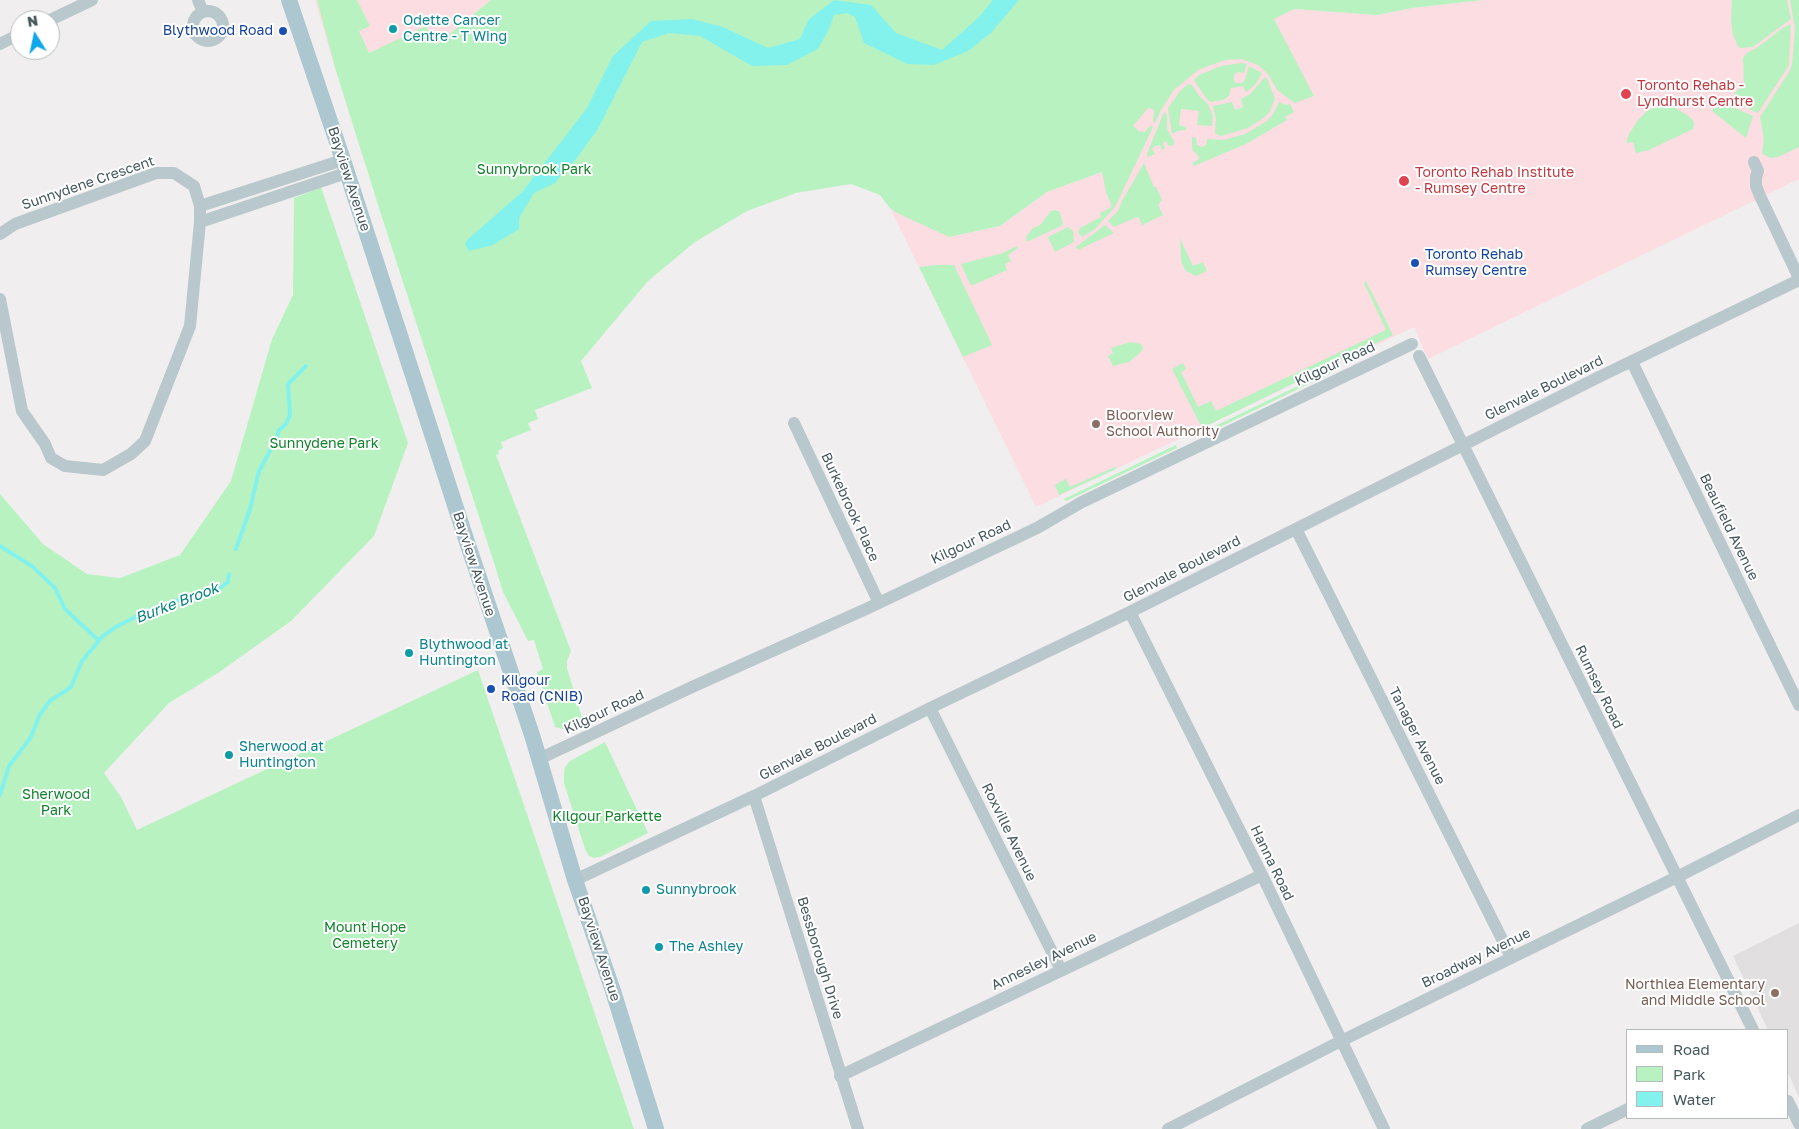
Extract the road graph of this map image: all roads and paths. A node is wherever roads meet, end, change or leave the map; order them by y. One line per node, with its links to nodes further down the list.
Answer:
1 (92, 0): 3 (street)
2 (289, 0): 5 (main road, Bayview Avenue)
3 (60, 15)
4 (1754, 162): 11 (street)
5 (345, 167): 6 (street); 7 (street); 23 (main road, Bayview Avenue)
6 (276, 181): 7 (street); 8 (street)
7 (281, 196): 9 (street)
8 (200, 206): 9 (street, Sunnydene Crescent); 10 (street, Sunnydene Crescent)
9 (200, 222): 12 (street, Sunnydene Crescent)
10 (0, 234)
11 (1799, 279): 15 (street, Glenvale Boulevard)
12 (0, 299)
13 (1412, 344): 19 (street, Kilgour Road)
14 (1419, 356): 17 (street, Rumsey Road)
15 (1632, 362): 17 (street, Glenvale Boulevard); 21 (street, Beaufield Avenue)
16 (794, 423): 19 (street, Burkebrook Place)
17 (1463, 445): 18 (street, Glenvale Boulevard); 27 (street, Rumsey Road)
18 (1296, 529): 20 (street, Glenvale Boulevard); 29 (street, Tanager Avenue)
19 (879, 603): 23 (street, Kilgour Road)
20 (1130, 612): 22 (street, Glenvale Boulevard); 26 (street, Hanna Road)
21 (1799, 705)
22 (930, 708): 24 (street, Glenvale Boulevard); 30 (street, Roxville Avenue)
23 (539, 759): 28 (main road, Bayview Avenue)
24 (754, 796): 28 (street, Glenvale Boulevard); 33 (street, Bessborough Drive)
25 (1799, 816): 27 (street, Broadway Avenue)
26 (1262, 875): 30 (street, Annesley Avenue); 32 (street, Hanna Road)
27 (1677, 877): 29 (street, Broadway Avenue); 31 (street, Rumsey Road)
28 (575, 880): 37 (main road, Bayview Avenue)
29 (1511, 957): 32 (street, Broadway Avenue)
30 (1061, 970): 33 (street, Annesley Avenue)
31 (1753, 1029)
32 (1341, 1041): 39 (street, Broadway Avenue); 40 (street, Hanna Road)
33 (840, 1076): 38 (street, Bessborough Drive)
34 (1789, 1103): 36 (street)
35 (1626, 1110): 41 (street)
36 (1799, 1124)
37 (656, 1129)
38 (858, 1129)
39 (1168, 1129)
40 (1384, 1129)
41 (1587, 1129)

